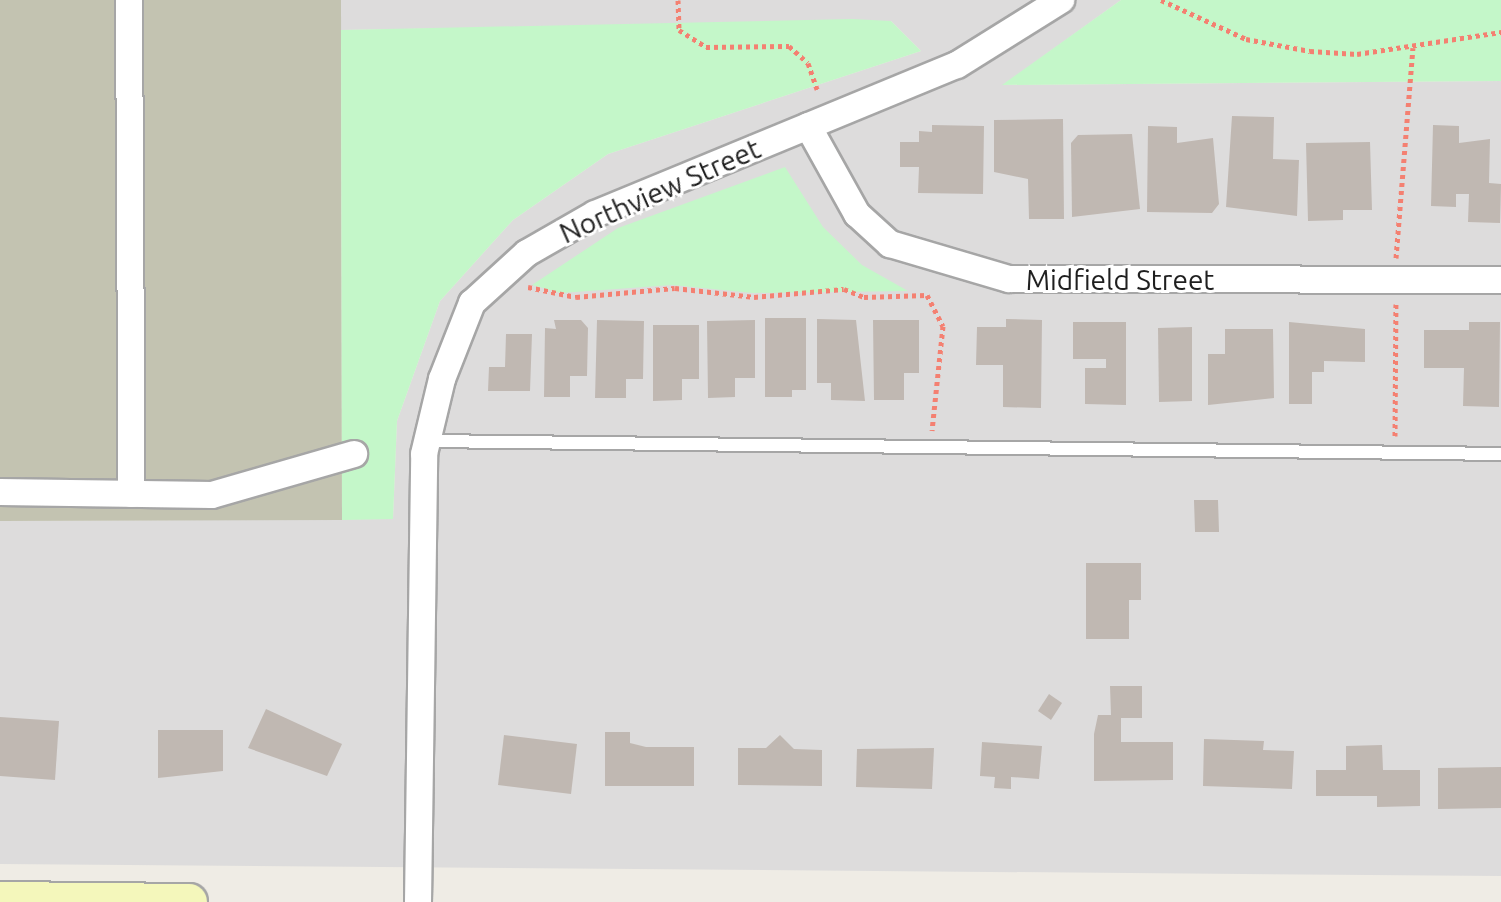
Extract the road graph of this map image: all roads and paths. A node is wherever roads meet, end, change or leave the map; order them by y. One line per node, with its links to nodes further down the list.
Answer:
1 (129, 0): 18 (street)
2 (678, 0): 7 (path)
3 (1161, 0): 6 (path)
4 (1055, 2): 8 (street, Northview Street)
5 (1501, 32): 6 (path)
6 (1413, 48): 9 (path)
7 (817, 89)
8 (808, 126): 9 (street, Midfield Street); 13 (street, Northview Street)
9 (1396, 280): 10 (street, Midfield Street); 12 (path)
10 (1501, 280)
11 (528, 287): 14 (path)
12 (1395, 436)
13 (427, 441): 14 (lane); 21 (street, Northview Street)
14 (932, 447): 16 (lane)
15 (354, 454): 18 (street)
16 (1501, 454)
17 (0, 492): 18 (street)
18 (132, 494)
19 (0, 900): 20 (main road)
20 (189, 902)
21 (418, 902)

